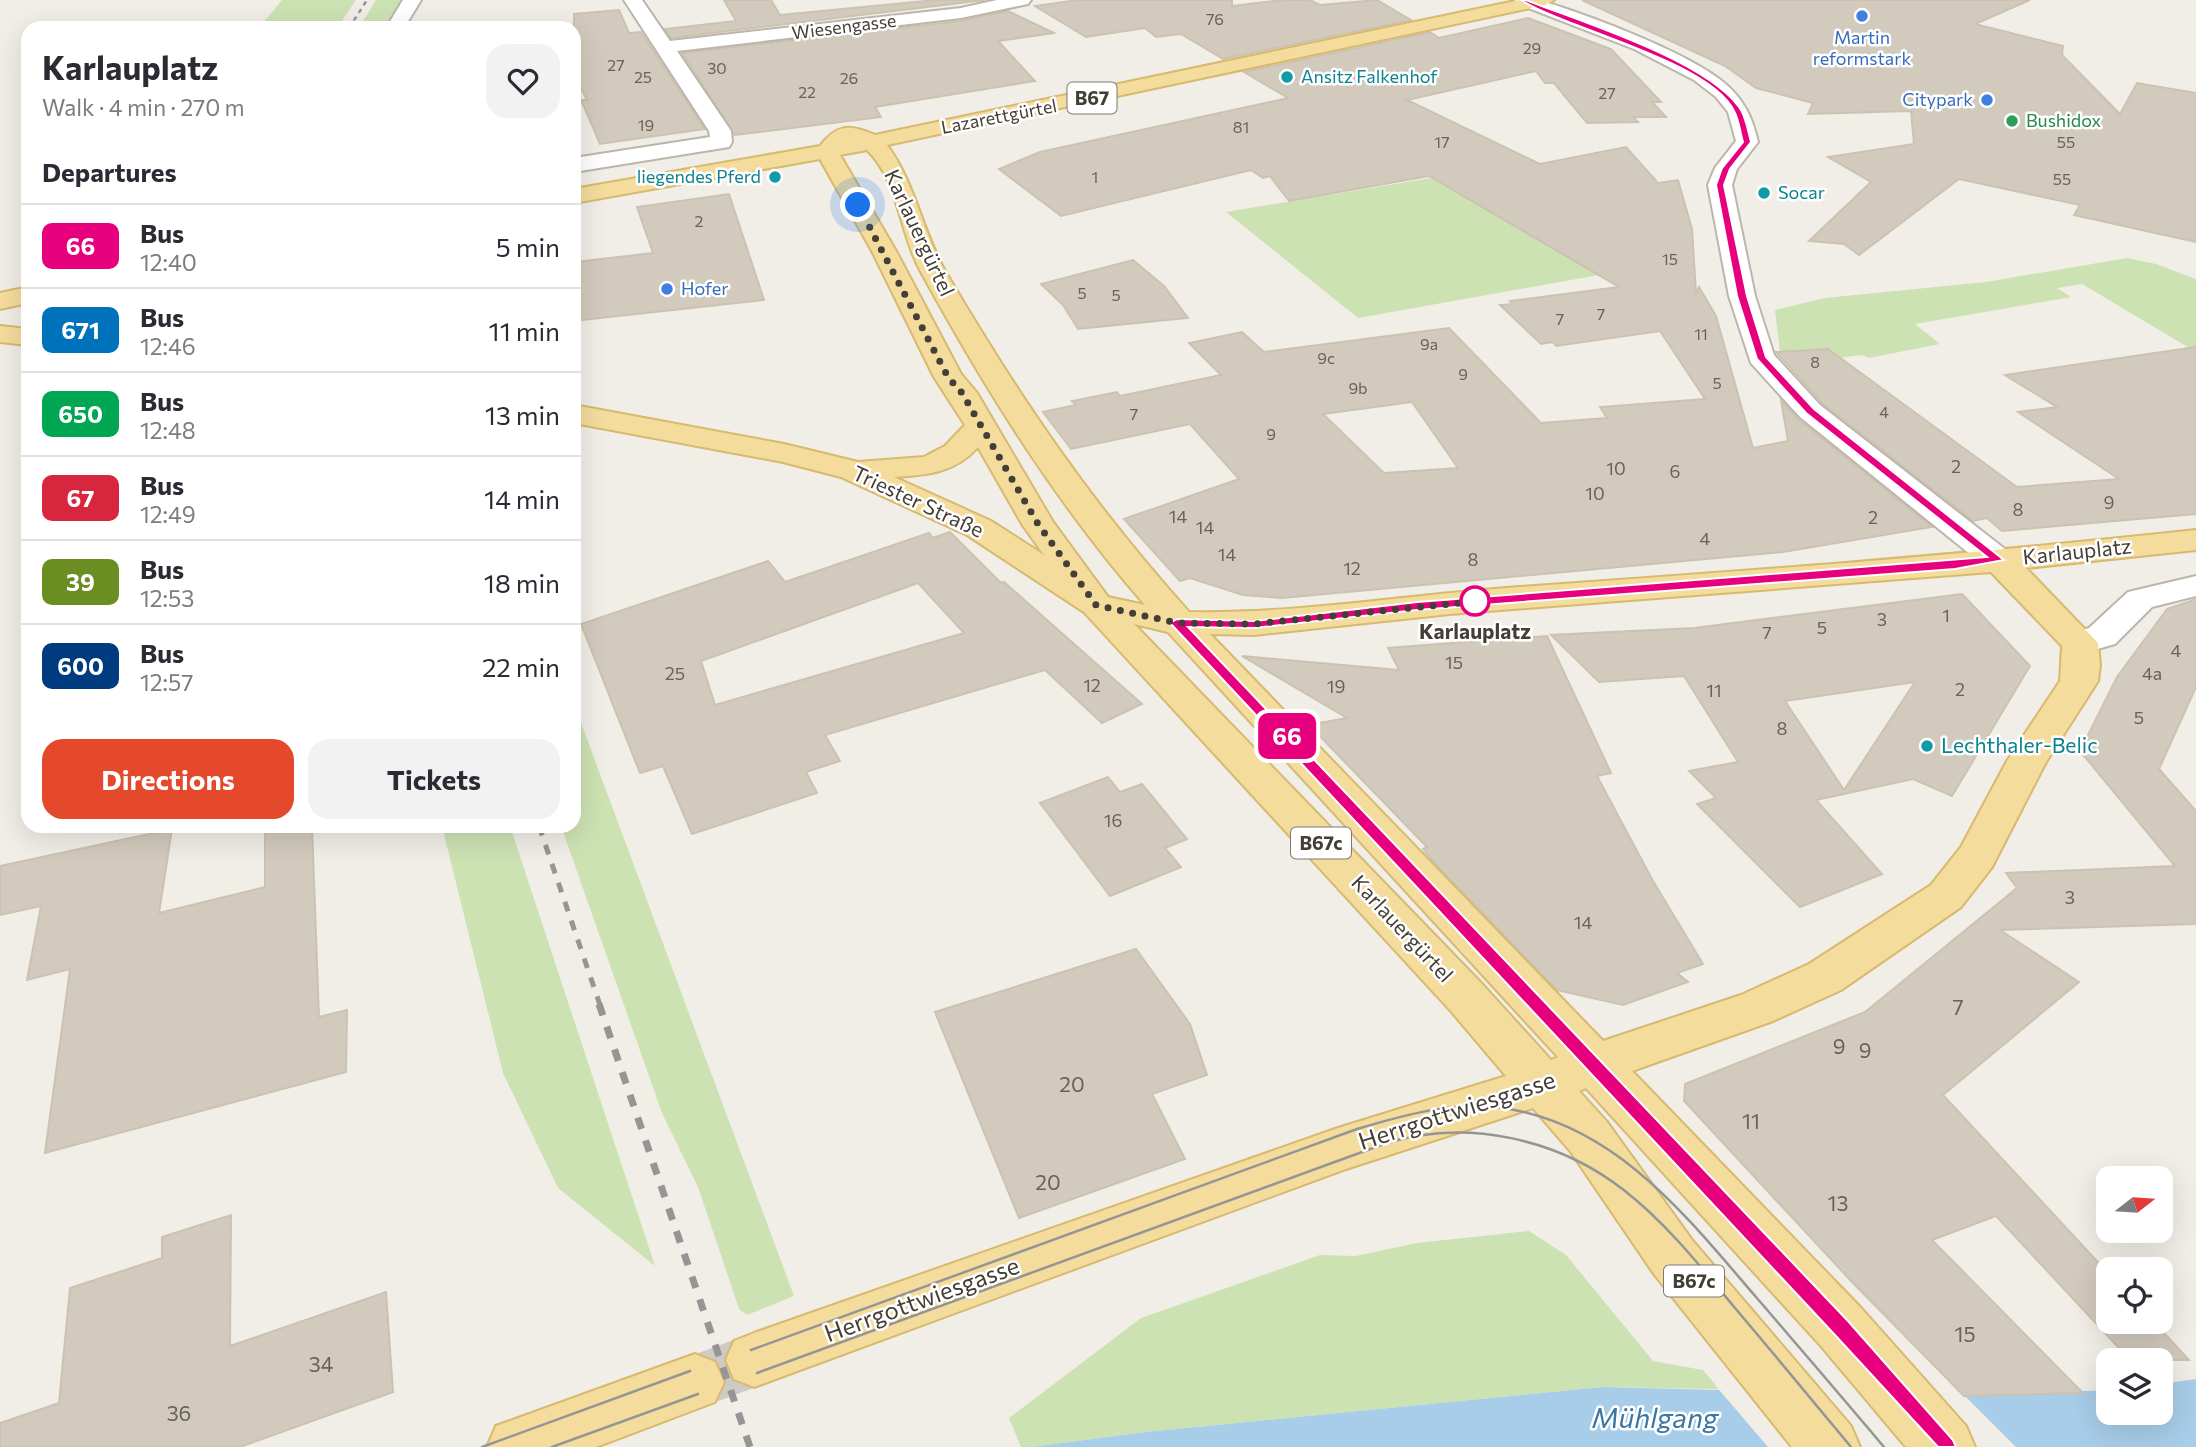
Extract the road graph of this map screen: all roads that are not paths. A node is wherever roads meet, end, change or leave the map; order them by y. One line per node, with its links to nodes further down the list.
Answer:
1 (412, 0): 6 (street)
2 (633, 0): 7 (street)
3 (1021, 0): 7 (street, Wiesengasse)
4 (1492, 0): 9 (main road, Lazarettgürtel / B67)
5 (1533, 1): 8 (main road, Lazarettgürtel / B67); 23 (street)
6 (399, 21)
7 (665, 47): 10 (street)
8 (872, 142): 9 (main road, Lazarettgürtel / B67); 26 (main road, Karlauergürtel / B67c)
9 (833, 143): 11 (main road, Lazarettgürtel / B67); 12 (main road, Lazarettgürtel / B67); 20 (main road, Karlauergürtel / B67c)
10 (581, 164)
11 (581, 181)
12 (581, 195)
13 (21, 283): 14 (main road)
14 (0, 287)
15 (21, 296): 16 (main road)
16 (0, 301)
17 (0, 334): 18 (main road)
18 (21, 336)
19 (581, 415): 21 (main road, Triester Straße)
20 (979, 427): 21 (main road); 25 (main road, Karlauergürtel / B67c)
21 (852, 470): 25 (main road, Triester Straße)
22 (2196, 540): 23 (main road, Karlauplatz)
23 (1998, 560): 26 (main road, Triester Straße); 27 (main road, Karlauplatz)
24 (2196, 586): 27 (street)
25 (1096, 605): 26 (main road, Triester Straße); 29 (main road, Karlauergürtel / B67c)
26 (1177, 623): 28 (main road, Karlauergürtel / B67c)
27 (2081, 643): 28 (main road, Herrgottwiesgasse)
28 (1594, 1064): 29 (main road, Herrgottwiesgasse); 34 (main road, Karlauergürtel / B67c)
29 (1542, 1085): 30 (main road, Herrgottwiesgasse); 33 (main road, Karlauergürtel / B67c)
30 (754, 1360)
31 (695, 1382): 32 (main road)
32 (517, 1447)
33 (1830, 1447)
34 (1945, 1447)

